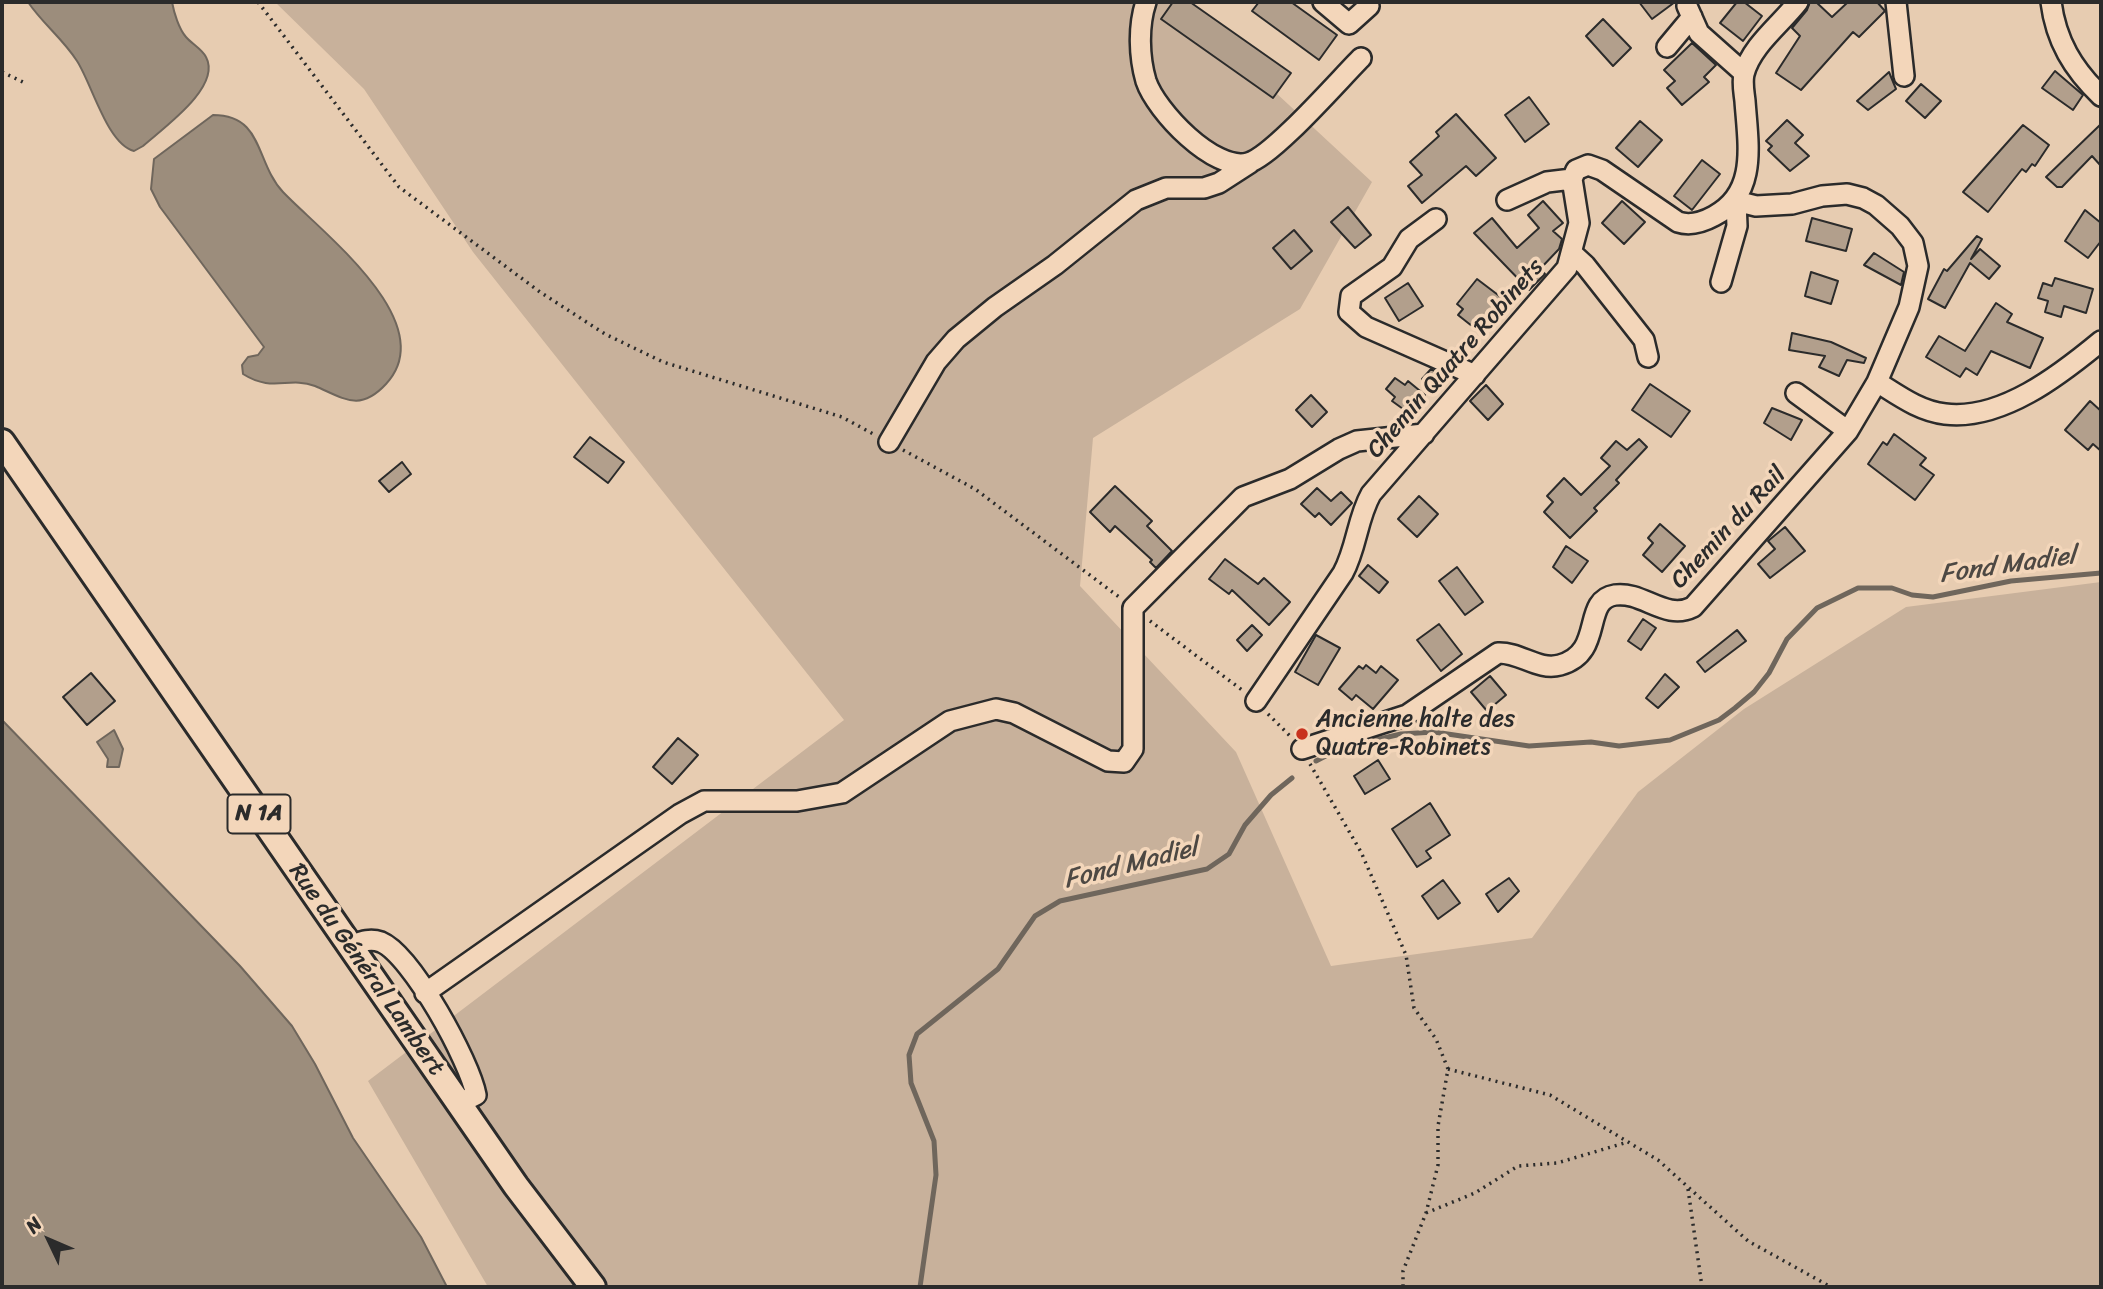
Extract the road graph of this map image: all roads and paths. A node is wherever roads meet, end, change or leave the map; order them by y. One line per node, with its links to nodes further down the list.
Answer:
1 (258, 2): 30 (path)
2 (1146, 2): 15 (street)
3 (1323, 2): 7 (street)
4 (1798, 2): 11 (street)
5 (1896, 2): 12 (street)
6 (2051, 2): 14 (street)
7 (1369, 6)
8 (1667, 47): 11 (street)
9 (1361, 58): 15 (street)
10 (2, 72): 13 (path)
11 (1744, 72): 18 (street)
12 (1904, 76)
13 (25, 83)
14 (2101, 96)
15 (1251, 163): 30 (street)
16 (1572, 178): 17 (street); 18 (street); 20 (street, Chemin Quatre Robinets)
17 (1507, 200)
18 (1736, 201): 21 (street); 25 (street, Chemin du Rail)
19 (1436, 219): 24 (street)
20 (1573, 254): 23 (street); 24 (street, Chemin Quatre Robinets)
21 (1721, 282)
22 (2101, 341): 25 (street)
23 (1647, 357)
24 (1475, 375): 28 (street, Chemin Quatre Robinets)
25 (1877, 382): 27 (street, Chemin du Rail)
26 (1796, 393): 27 (street)
27 (1848, 431): 33 (street, Chemin du Rail)
28 (1424, 434): 31 (street); 32 (street, Chemin Quatre Robinets)
29 (2, 442): 34 (main road, Rue du Général Lambert / N 1A)
30 (889, 442): 31 (path)
31 (1133, 608): 32 (path); 35 (street)
32 (1256, 701): 33 (path)
33 (1302, 749): 36 (path)
34 (350, 946): 35 (street); 37 (main road, Rue du Général Lambert / N 1A)
35 (425, 993): 37 (street)
36 (1448, 1069): 38 (path); 40 (path)
37 (458, 1104): 41 (main road, Rue du Général Lambert / N 1A)
38 (1628, 1142): 39 (path); 40 (path)
39 (1688, 1187): 43 (path); 44 (path)
40 (1426, 1213): 42 (path)
41 (593, 1287)
42 (1402, 1287)
43 (1702, 1287)
44 (1831, 1287)

